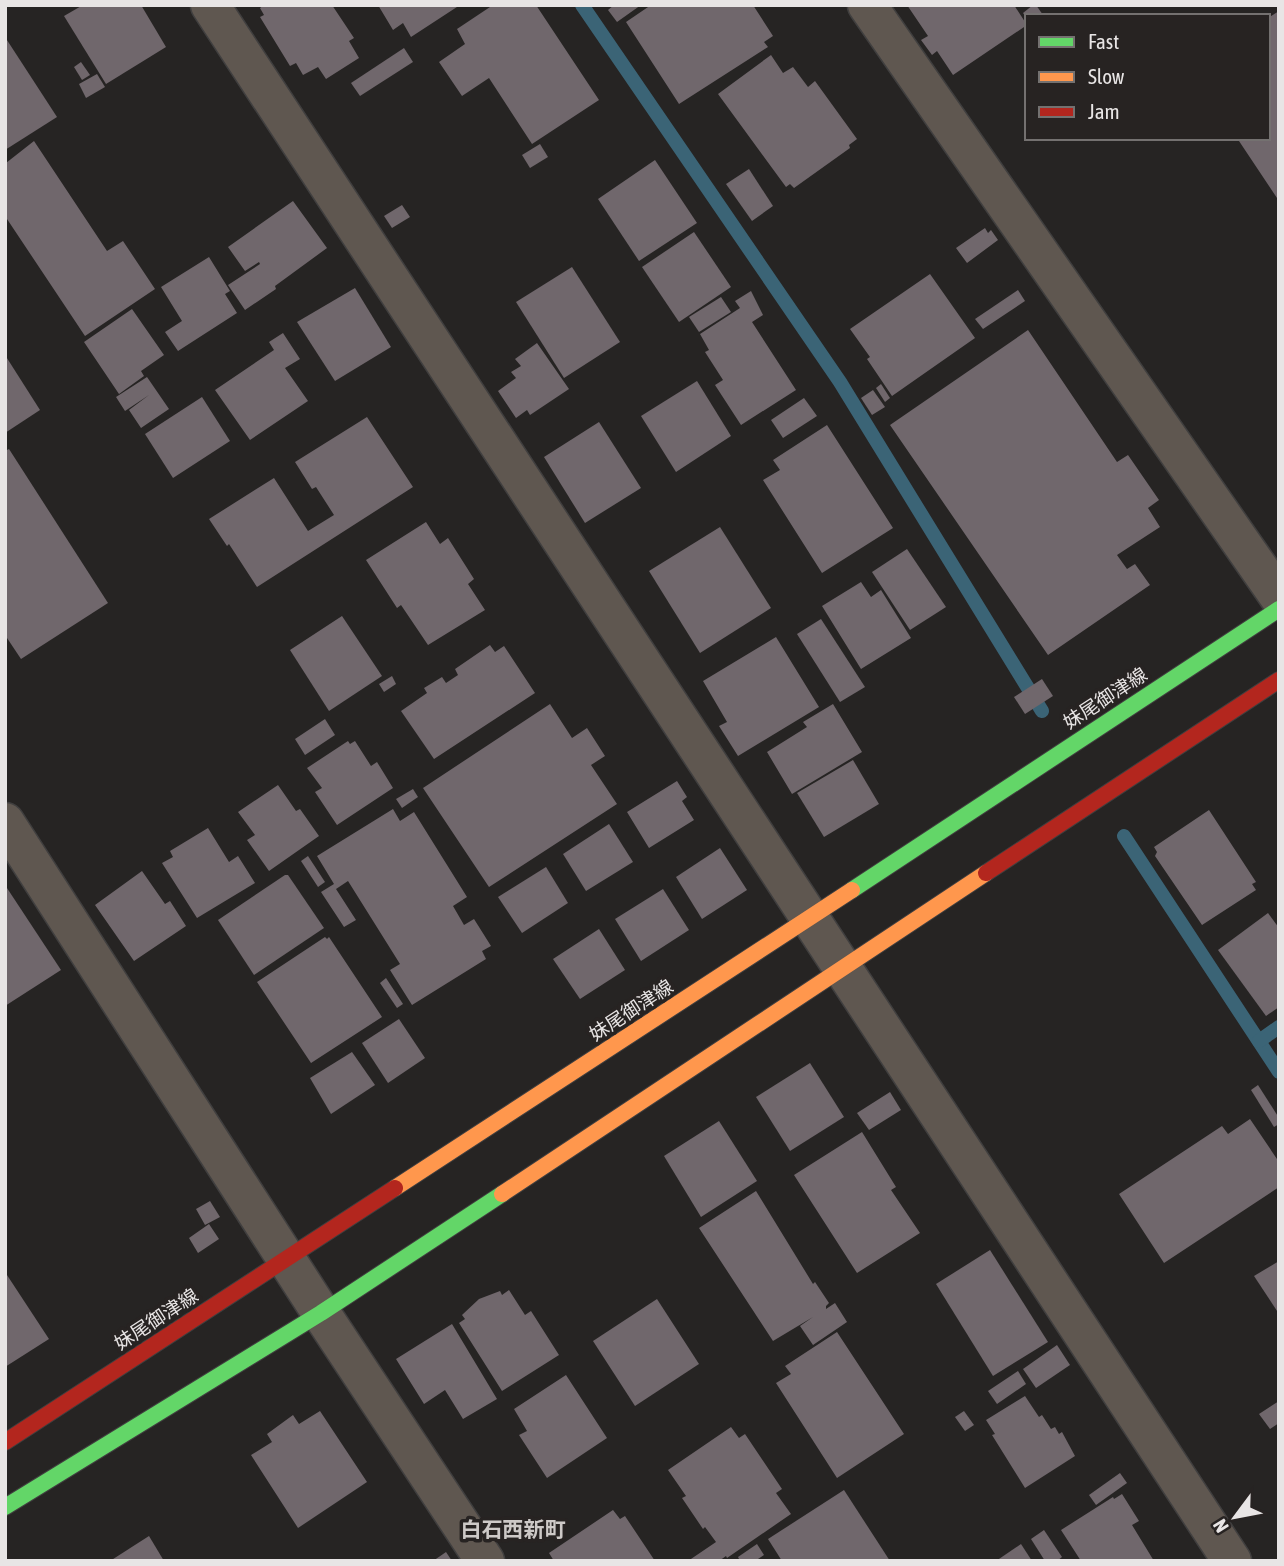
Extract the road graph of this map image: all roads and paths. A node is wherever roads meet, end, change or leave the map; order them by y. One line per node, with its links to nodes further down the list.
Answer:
1 (209, 5): 7 (street)
2 (867, 5): 3 (street)
3 (1279, 597)
4 (1279, 609): 7 (main road, 妹尾御津線)
5 (1279, 680): 8 (main road)
6 (5, 822): 9 (street)
7 (810, 918): 8 (street); 9 (main road, 妹尾御津線)
8 (843, 968): 10 (main road); 14 (street)
9 (286, 1259): 10 (street); 11 (main road, 妹尾御津線)
10 (321, 1313): 12 (main road); 13 (street)
11 (5, 1442)
12 (5, 1507)
13 (485, 1561)
14 (1232, 1561)

